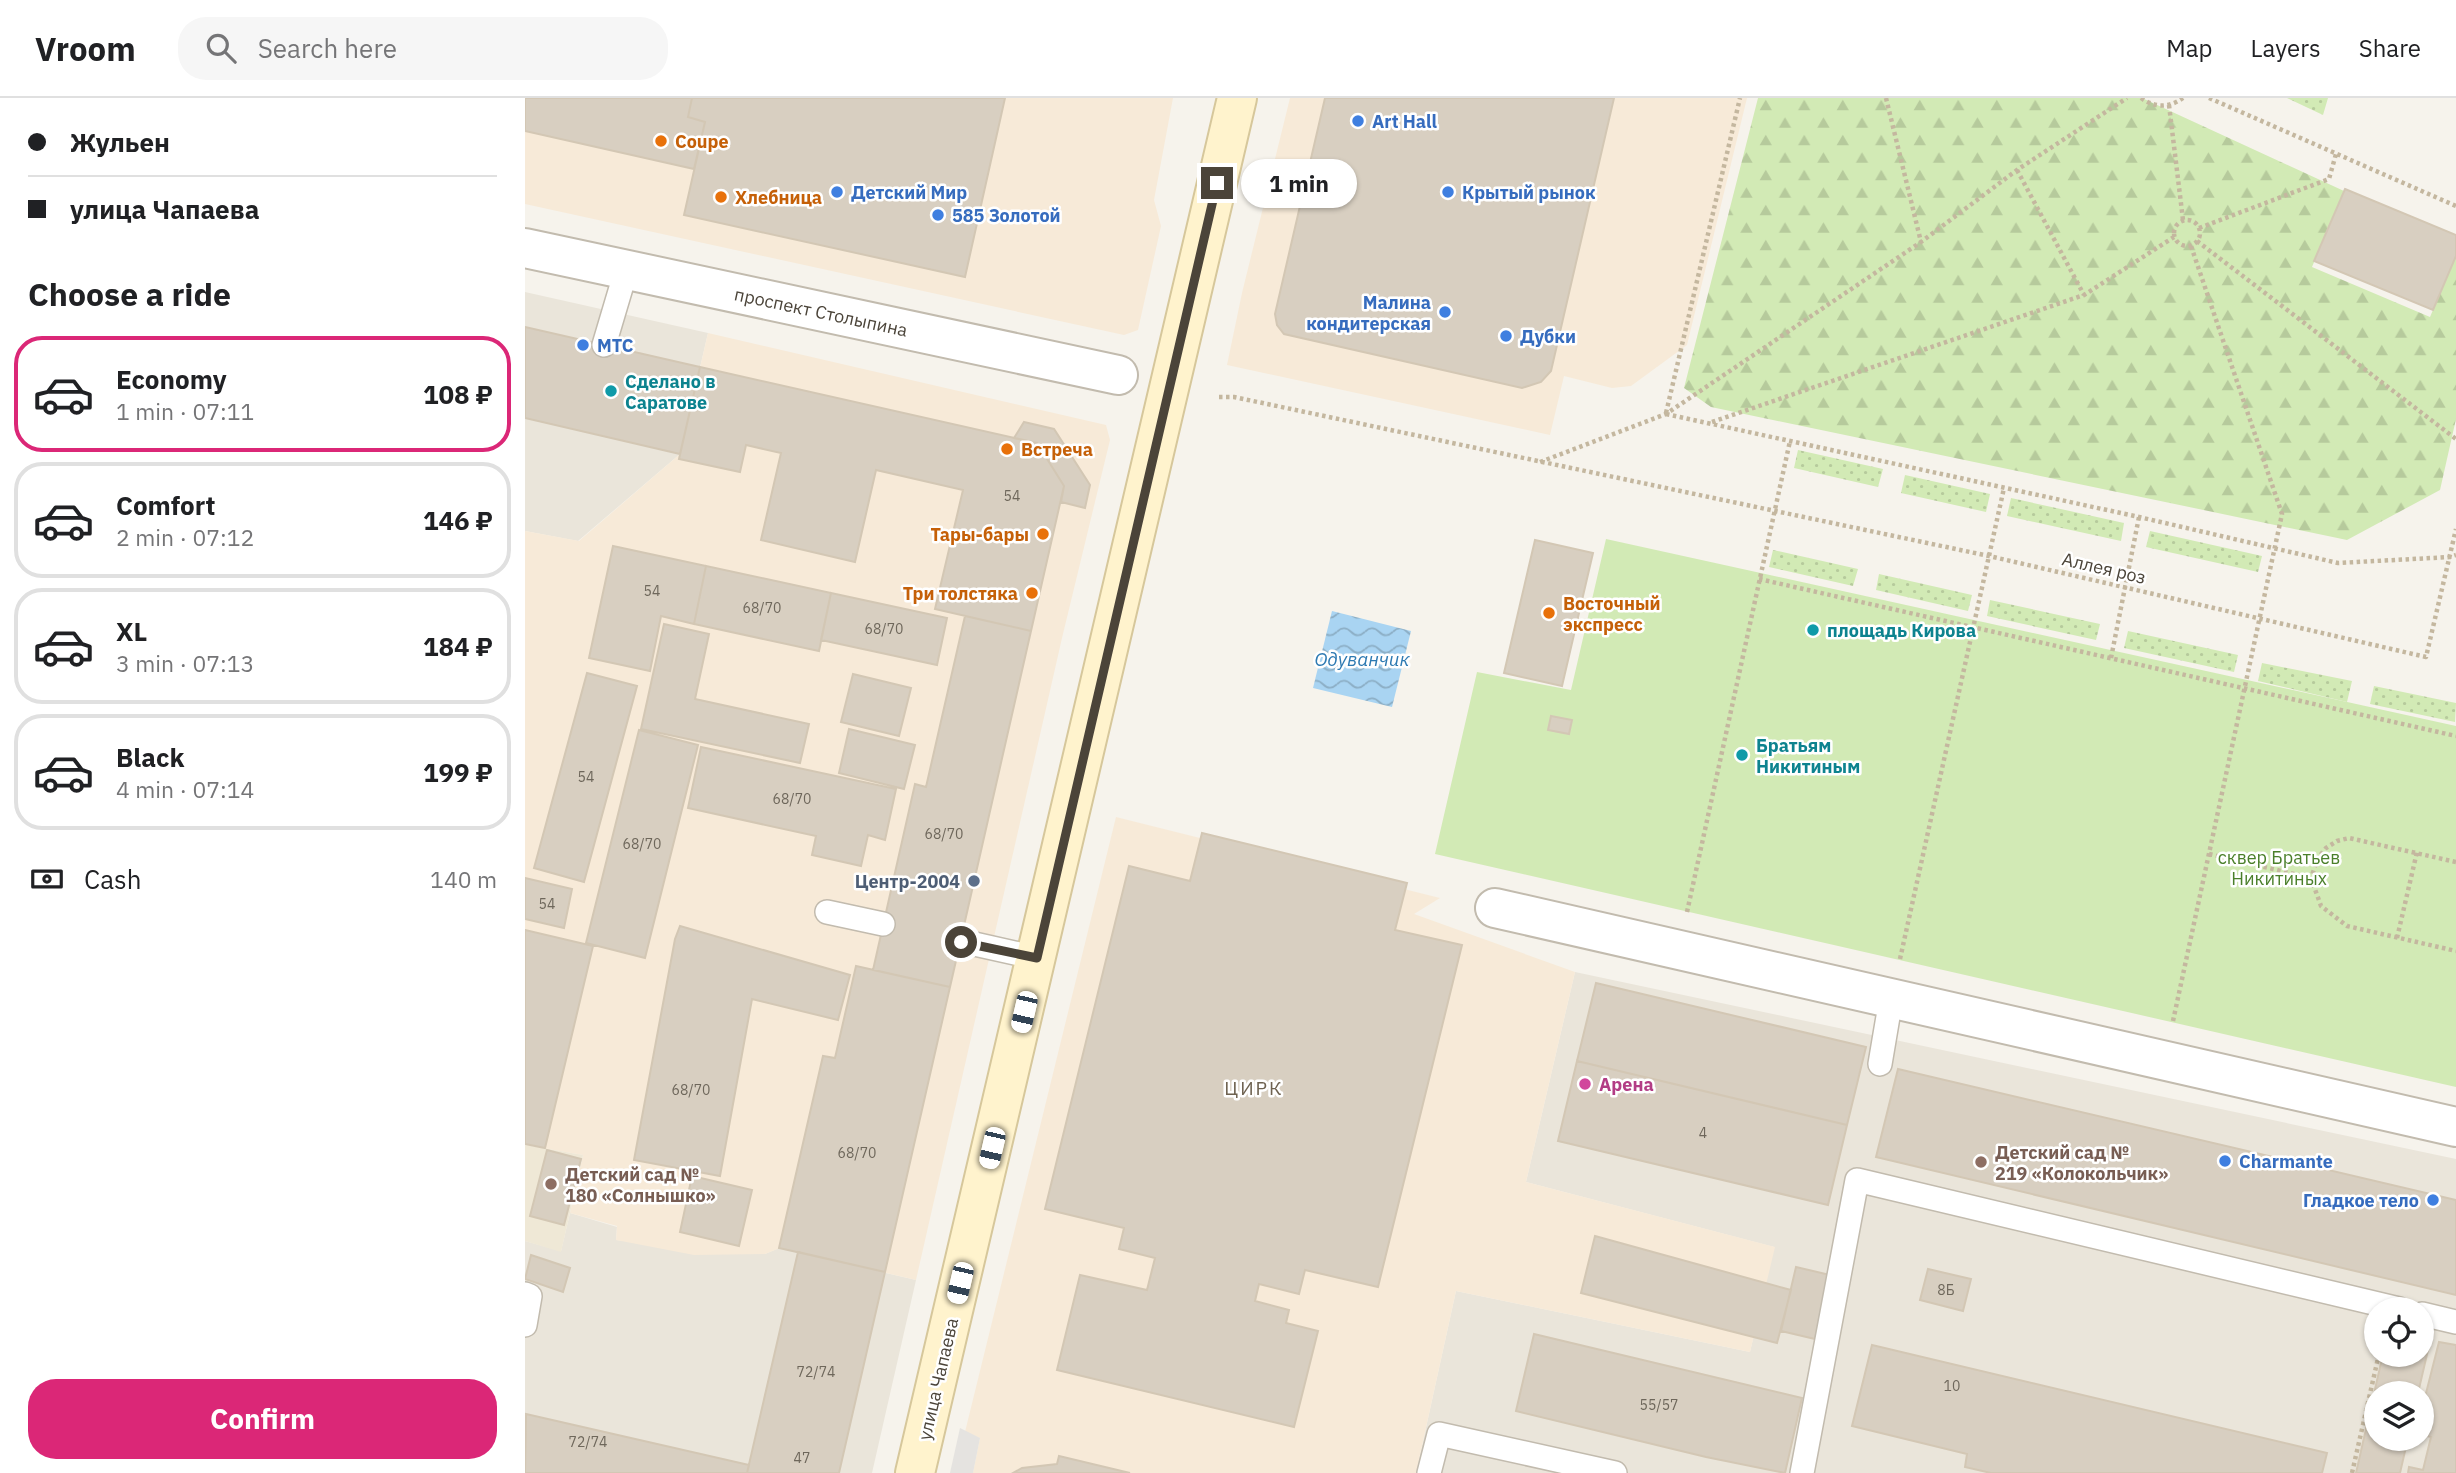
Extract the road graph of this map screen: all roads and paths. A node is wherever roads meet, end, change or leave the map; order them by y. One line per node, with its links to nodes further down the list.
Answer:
1 (1237, 98): 55 (street, улица Чапаева)
2 (1740, 98): 24 (path)
3 (1886, 98): 16 (path)
4 (2127, 98): 10 (path)
5 (2141, 98): 8 (path)
6 (2183, 98): 8 (path)
7 (2209, 98): 9 (path)
8 (2169, 104): 12 (path)
9 (2336, 154): 11 (path); 13 (path)
10 (2017, 170): 16 (path); 20 (path)
11 (2456, 206)
12 (2183, 220): 13 (path); 14 (path)
13 (2199, 228): 15 (path)
14 (2174, 237): 17 (path); 20 (path)
15 (2197, 241): 17 (path); 26 (path)
16 (1921, 242): 24 (path)
17 (2191, 246): 33 (path)
18 (525, 248): 19 (street, проспект Столыпина)
19 (626, 271): 21 (lane); 22 (street, проспект Столыпина)
20 (2084, 295): 25 (path)
21 (604, 345)
22 (1118, 375)
23 (1219, 397): 28 (path, Аллея роз)
24 (1666, 414): 25 (path); 28 (path)
25 (1711, 423): 27 (path)
26 (2456, 439)
27 (1790, 441): 29 (path); 30 (path)
28 (1540, 463): 30 (path, Аллея роз)
29 (2004, 488): 31 (path); 34 (path)
30 (1774, 511): 34 (path, Аллея роз); 37 (path)
31 (2140, 517): 33 (path); 38 (path)
32 (2456, 529): 35 (path)
33 (2275, 549): 35 (path); 39 (path)
34 (1989, 556): 38 (path, Аллея роз); 40 (path)
35 (2450, 557): 36 (path); 39 (path, Аллея роз)
36 (2456, 557)
37 (1759, 579): 40 (path); 53 (path)
38 (2124, 587): 39 (path, Аллея роз); 41 (path)
39 (2261, 618): 42 (path)
40 (1975, 628): 41 (path); 56 (path)
41 (2111, 658): 42 (path)
42 (2246, 688): 43 (path); 45 (path)
43 (2456, 736)
44 (2417, 852): 46 (path); 47 (path); 51 (path)
45 (2209, 854): 47 (path); 57 (path)
46 (2456, 862)
47 (2311, 878): 51 (path)
48 (1495, 908): 53 (street)
49 (827, 912): 50 (lane)
50 (883, 923)
51 (2397, 938): 54 (path)
52 (961, 942): 55 (lane)
53 (1678, 951): 56 (street)
54 (2456, 951)
55 (1037, 958): 66 (street, улица Чапаева)
56 (1891, 999): 57 (street); 58 (lane)
57 (2164, 1060): 59 (street)
58 (1879, 1064)
59 (2456, 1127)
60 (525, 1294): 64 (lane)
61 (2364, 1301): 69 (lane)
62 (2434, 1317): 63 (lane)
63 (2456, 1322)
64 (525, 1325)
65 (2376, 1367): 70 (path)
66 (915, 1473)
67 (1429, 1473): 68 (lane)
68 (1615, 1473)
69 (1802, 1473)
70 (2352, 1473)

